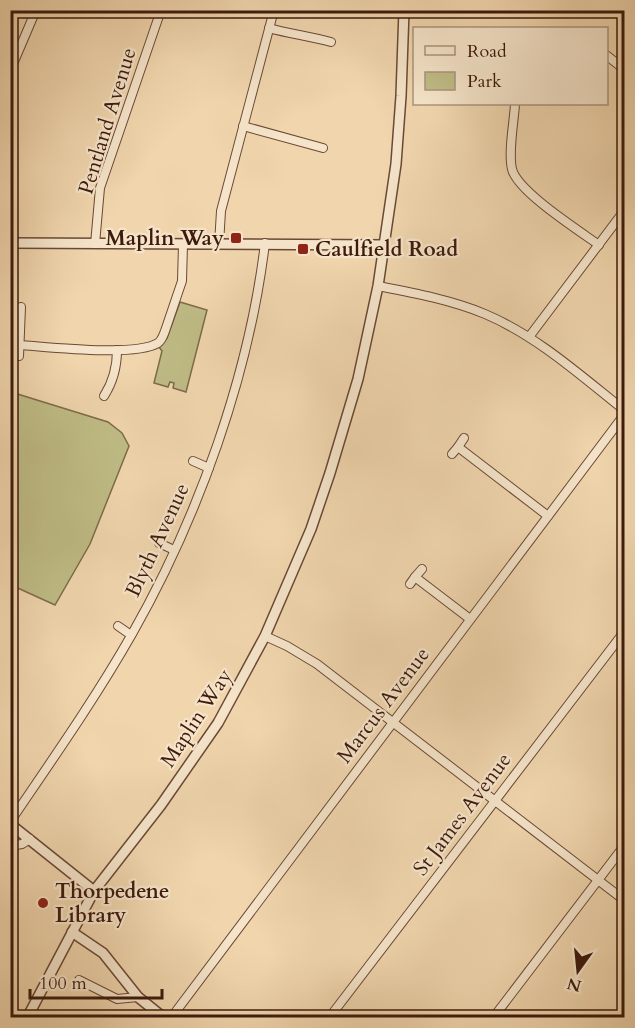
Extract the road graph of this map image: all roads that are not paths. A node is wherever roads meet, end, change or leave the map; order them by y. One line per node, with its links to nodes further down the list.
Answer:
1 (36, 10): 9 (street)
2 (161, 10): 16 (street, Pentland Avenue)
3 (274, 10): 5 (street)
4 (404, 10): 19 (street, Maplin Way)
5 (269, 28): 6 (street); 11 (street)
6 (331, 42)
7 (608, 57): 8 (street)
8 (624, 69)
9 (10, 71)
10 (515, 105): 20 (street)
11 (243, 126): 12 (street); 17 (street)
12 (323, 147)
13 (624, 211): 20 (street)
14 (10, 243): 16 (street)
15 (264, 243): 17 (street); 19 (street); 34 (street, Blyth Avenue)
16 (95, 244): 18 (street)
17 (219, 244): 18 (street)
18 (183, 245): 25 (street)
19 (384, 245): 21 (street, Maplin Way)
20 (598, 245): 23 (street)
21 (378, 286): 23 (street); 43 (street, Maplin Way)
22 (21, 307): 24 (street)
23 (529, 338): 28 (street)
24 (20, 345): 25 (street); 26 (street)
25 (117, 350): 27 (street)
26 (19, 356)
27 (104, 396)
28 (624, 410)
29 (624, 415): 35 (street, Marcus Avenue)
30 (464, 438): 31 (street)
31 (458, 447): 32 (street); 35 (street)
32 (452, 454)
33 (193, 461): 34 (street)
34 (209, 468): 37 (street, Blyth Avenue)
35 (548, 516): 39 (street, Marcus Avenue)
36 (159, 543): 37 (street)
37 (174, 550): 42 (street, Blyth Avenue)
38 (422, 569): 39 (street)
39 (470, 619): 44 (street, Marcus Avenue)
40 (118, 626): 42 (street)
41 (624, 632): 45 (street, St James Avenue)
42 (131, 635): 46 (street, Blyth Avenue)
43 (265, 636): 44 (street); 51 (street, Maplin Way)
44 (393, 722): 45 (street); 58 (street, Marcus Avenue)
45 (495, 800): 50 (street); 59 (street, St James Avenue)
46 (10, 823): 47 (street)
47 (30, 839): 48 (street); 51 (street)
48 (10, 846)
49 (624, 846): 50 (street)
50 (598, 880): 52 (street); 60 (street)
51 (94, 891): 53 (street, Maplin Way)
52 (624, 900)
53 (72, 932): 55 (street); 56 (street, Maplin Way)
54 (79, 980): 55 (street)
55 (138, 996): 57 (street)
56 (28, 1017)
57 (164, 1017)
58 (171, 1017)
59 (329, 1017)
60 (493, 1017)

